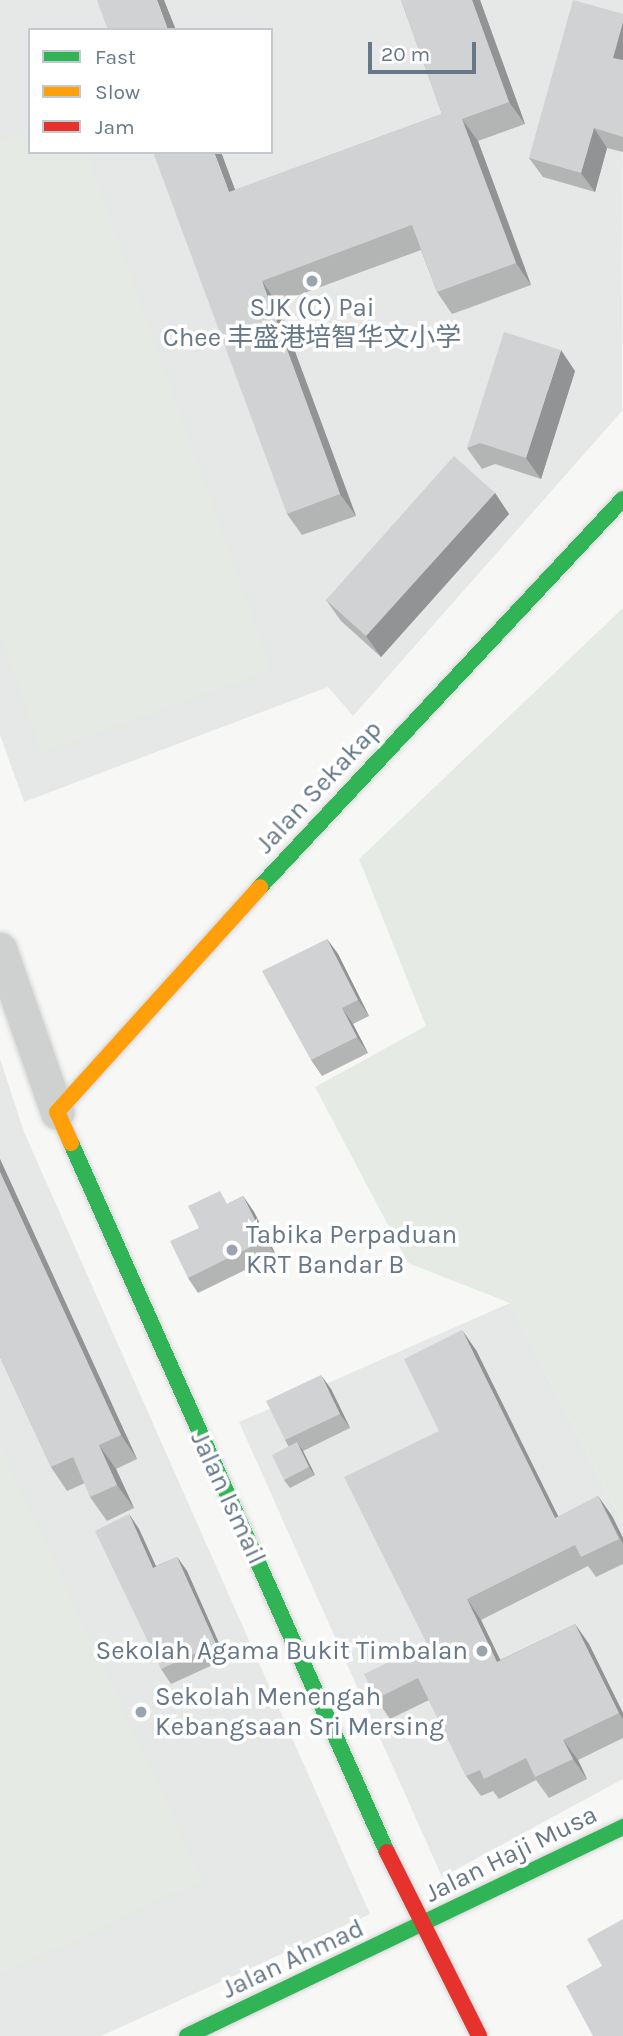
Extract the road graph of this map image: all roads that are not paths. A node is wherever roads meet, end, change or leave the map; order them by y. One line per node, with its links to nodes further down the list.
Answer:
1 (623, 499): 3 (street, Jalan Sekakap)
2 (0, 949): 3 (street, Jalan Ismail)
3 (57, 1112): 5 (street, Jalan Ismail)
4 (623, 1827): 5 (street, Jalan Haji Musa)
5 (420, 1925): 6 (street, Jalan Ahmad); 7 (street, Jalan Ismail)
6 (187, 2036)
7 (479, 2036)

